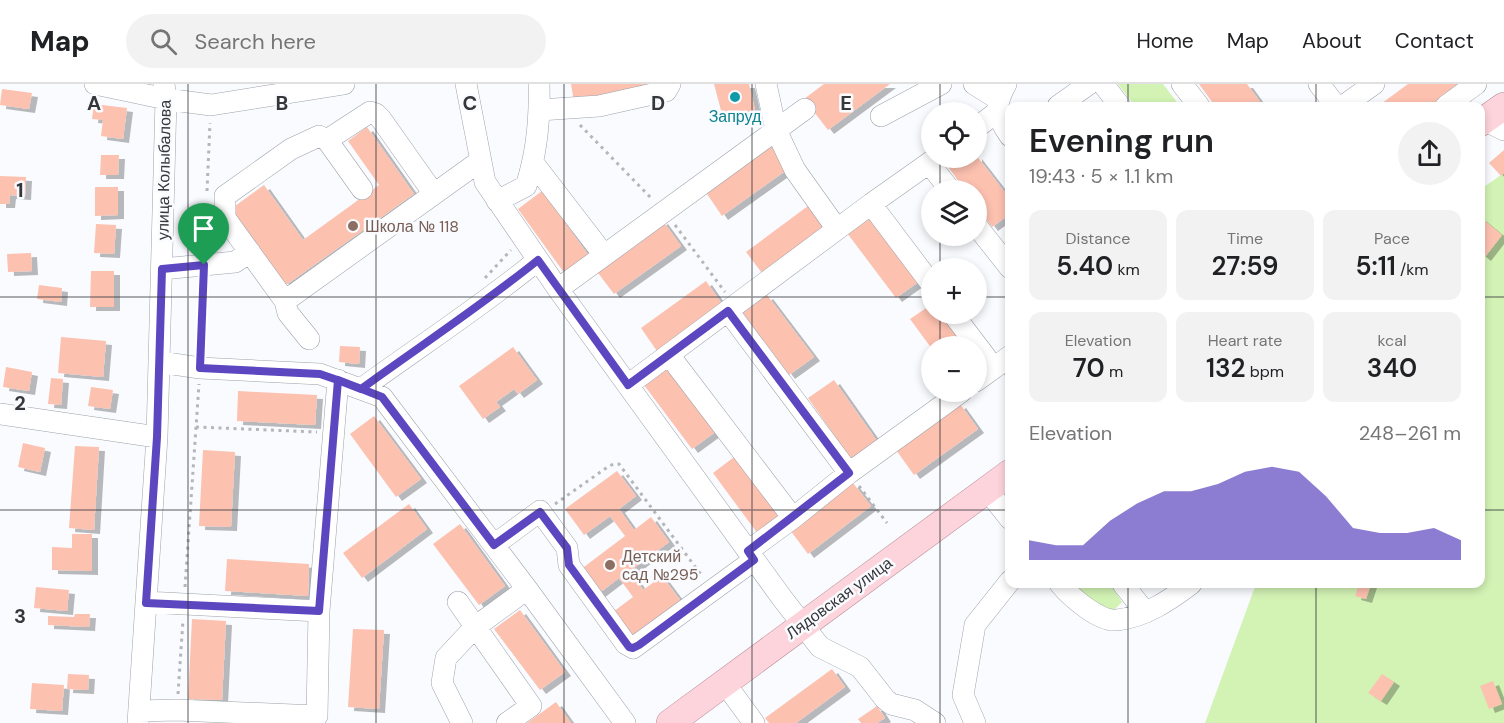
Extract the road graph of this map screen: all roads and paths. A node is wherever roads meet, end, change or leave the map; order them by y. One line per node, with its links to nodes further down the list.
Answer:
1 (94, 84): 15 (street)
2 (344, 84): 23 (street)
3 (466, 84): 31 (street)
4 (539, 84): 25 (street)
5 (670, 84): 25 (street)
6 (766, 84): 29 (street)
7 (940, 84): 27 (street)
8 (974, 84): 16 (street)
9 (1089, 84): 17 (street)
10 (1103, 84): 18 (street)
11 (1182, 84): 19 (street)
12 (1319, 84): 20 (street)
13 (1374, 84): 21 (street)
14 (1476, 84): 22 (street)
15 (165, 92): 23 (street); 47 (street, улица Колыбалова)
16 (1000, 98): 26 (street); 28 (street)
17 (1064, 102)
18 (1117, 102)
19 (1196, 102)
20 (1333, 102)
21 (1349, 102)
22 (1451, 102)
23 (211, 105): 36 (path)
24 (805, 109): 29 (street)
25 (540, 110): 32 (street)
26 (987, 114)
27 (881, 116)
28 (1005, 117)
29 (776, 130): 40 (street); 43 (street)
30 (327, 140): 34 (street); 35 (street); 42 (street)
31 (480, 161): 35 (street); 37 (street)
32 (534, 164): 37 (street); 43 (street)
33 (921, 168): 38 (street)
34 (362, 189)
35 (434, 194): 50 (street)
36 (207, 197)
37 (497, 201): 44 (street)
38 (871, 204): 40 (street); 48 (street)
39 (207, 208): 46 (path)
40 (837, 229): 51 (street)
41 (987, 239): 45 (street)
42 (250, 252): 46 (street); 50 (street)
43 (604, 255): 49 (street)
44 (538, 260): 49 (street); 60 (street)
45 (1005, 262)
46 (204, 265): 47 (street); 56 (path)
47 (162, 269): 55 (street, улица Колыбалова)
48 (921, 270)
49 (558, 289): 59 (street)
50 (285, 301): 53 (street)
51 (728, 311): 54 (street); 66 (street)
52 (960, 324): 57 (street)
53 (309, 339)
54 (669, 355): 59 (street); 71 (street)
55 (160, 362): 56 (street); 65 (street, улица Колыбалова)
56 (200, 368): 58 (street); 63 (path)
57 (993, 368)
58 (338, 380): 60 (street); 64 (street)
59 (628, 385): 74 (street)
60 (361, 389): 73 (street)
61 (947, 402): 66 (street)
62 (0, 414): 65 (street)
63 (196, 427): 64 (path); 83 (path)
64 (333, 433): 84 (street)
65 (157, 437): 82 (street, улица Колыбалова)
66 (849, 473): 71 (street); 72 (path)
67 (1005, 477): 68 (main road, Лядовская улица)
68 (987, 490): 70 (street); 86 (main road, Лядовская улица)
69 (540, 512): 73 (street); 80 (path); 80 (street)
70 (1005, 513)
71 (793, 518): 74 (street)
72 (887, 523)
73 (494, 545): 79 (street)
74 (751, 555): 80 (street); 86 (street)
75 (1005, 587): 98 (street)
76 (1063, 588): 85 (street)
77 (1127, 588): 85 (street)
78 (1186, 588): 85 (street)
79 (527, 589): 87 (street); 94 (street)
80 (713, 590)
81 (458, 602): 87 (street)
82 (146, 603): 83 (street); 90 (street, улица Колыбалова)
83 (184, 604): 84 (street); 89 (path)
84 (319, 611): 91 (street)
85 (1145, 612)
86 (802, 625): 88 (main road, Лядовская улица); 97 (street)
87 (476, 627): 92 (street); 93 (street)
88 (724, 682): 95 (main road, Лядовская улица); 96 (street)
89 (177, 710): 90 (street); 91 (street)
90 (139, 717)
91 (324, 719)
92 (462, 723)
93 (507, 723)
94 (625, 723)
95 (670, 723)
96 (754, 723)
97 (935, 723)
98 (975, 723)

